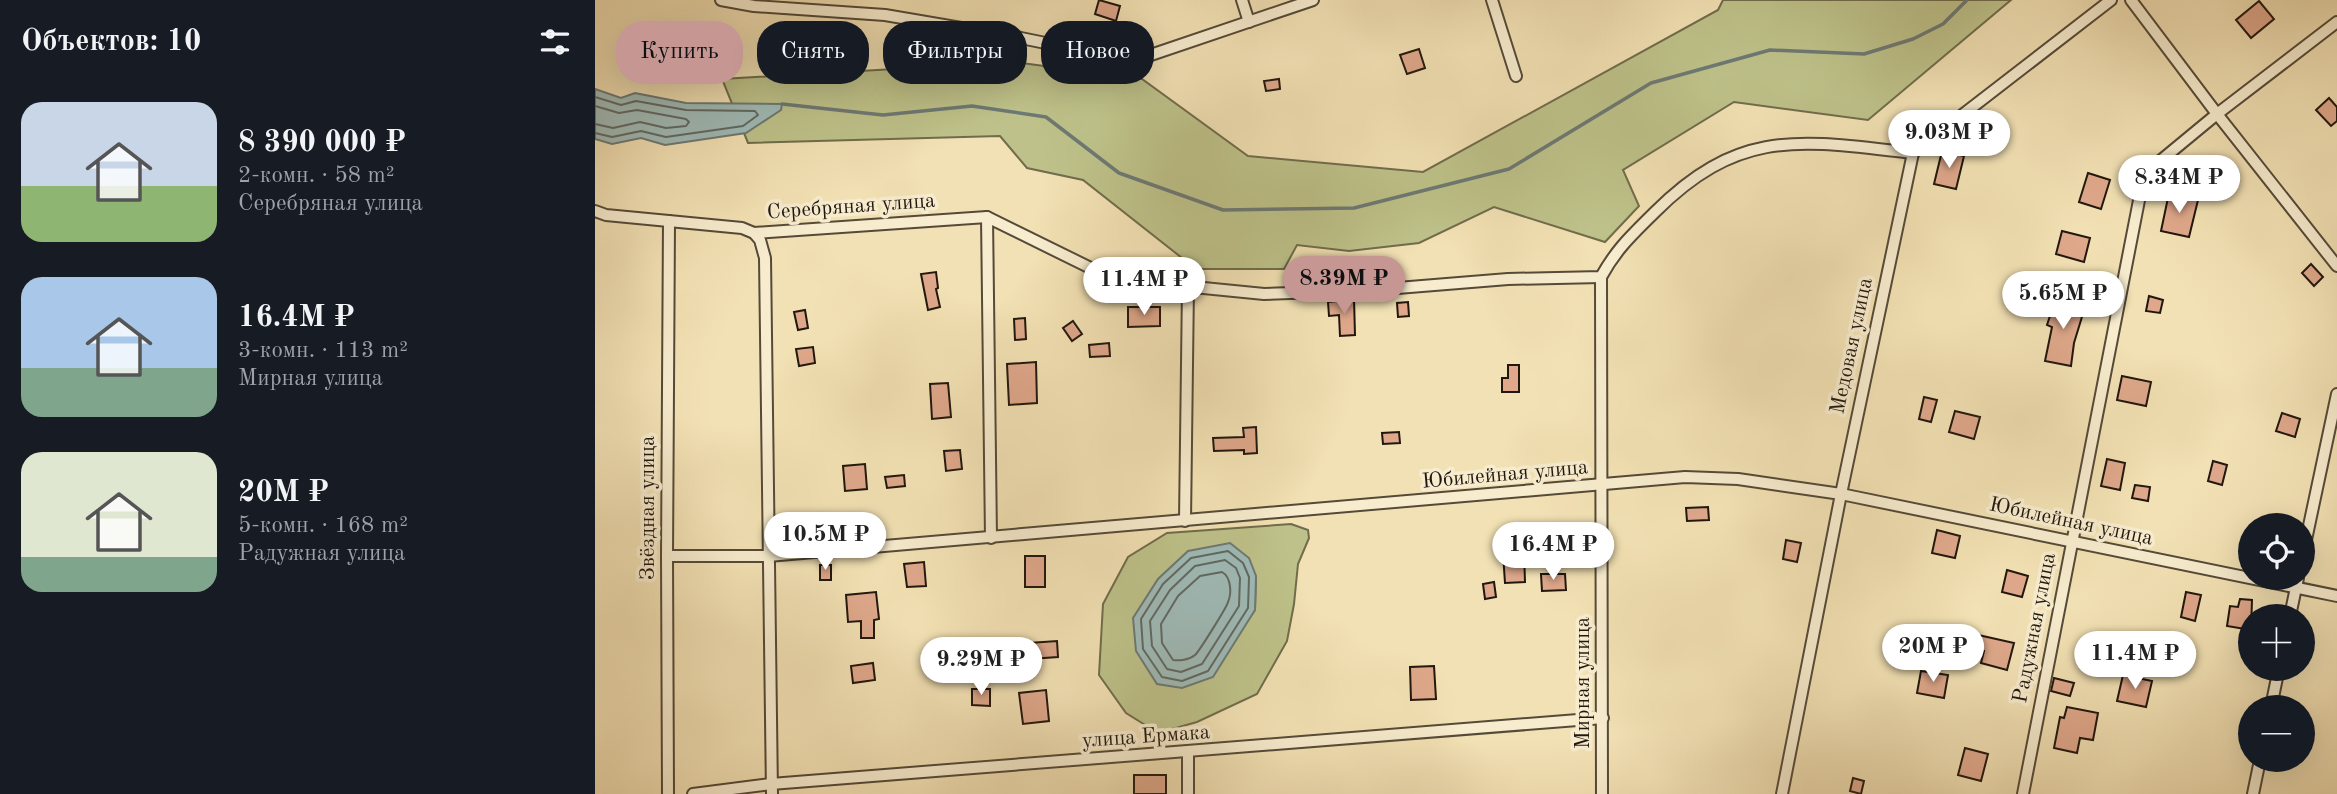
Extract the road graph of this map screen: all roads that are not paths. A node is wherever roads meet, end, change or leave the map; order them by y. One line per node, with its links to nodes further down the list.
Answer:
1 (722, 0): 7 (street)
2 (1242, 0): 8 (street)
3 (1313, 0): 8 (street)
4 (1492, 0): 10 (street)
5 (2111, 0): 12 (street)
6 (2131, 0): 11 (street)
7 (770, 4): 8 (street)
8 (1249, 22)
9 (2337, 22): 11 (street, Радужная улица)
10 (1516, 76)
11 (2217, 114): 17 (street); 26 (street, Радужная улица)
12 (1913, 153): 18 (street); 22 (street, Медовая улица)
13 (595, 211): 15 (street, Серебряная улица)
14 (987, 216): 16 (street, Серебряная улица); 19 (street); 25 (street)
15 (669, 221): 16 (street, Серебряная улица); 27 (street, Звёздная улица)
16 (754, 233): 28 (street)
17 (2337, 266)
18 (1601, 277): 19 (street); 21 (street, Мирная улица)
19 (1188, 286): 24 (street)
20 (2337, 394): 23 (street)
21 (1603, 485): 22 (street, Юбилейная улица); 24 (street, Юбилейная улица); 32 (street, Мирная улица)
22 (1841, 494): 26 (street, Юбилейная улица); 40 (street, Медовая улица)
23 (2312, 513)
24 (1185, 521): 25 (street, Юбилейная улица)
25 (991, 538): 28 (street, Юбилейная улица)
26 (2071, 542): 29 (street, Юбилейная улица); 41 (street, Радужная улица)
27 (667, 556): 28 (street, Юбилейная улица); 36 (street, Звёздная улица)
28 (768, 556): 35 (street)
29 (2238, 572)
30 (2315, 589): 31 (street, Юбилейная улица)
31 (2337, 596)
32 (1603, 718): 33 (street, улица Ермака); 39 (street, Мирная улица)
33 (1188, 753): 35 (street, улица Ермака); 38 (street)
34 (2258, 772): 42 (street)
35 (771, 789): 37 (street, улица Ермака)
36 (668, 794)
37 (693, 794)
38 (1188, 794)
39 (1602, 794)
40 (1782, 794)
41 (2022, 794)
42 (2253, 794)

